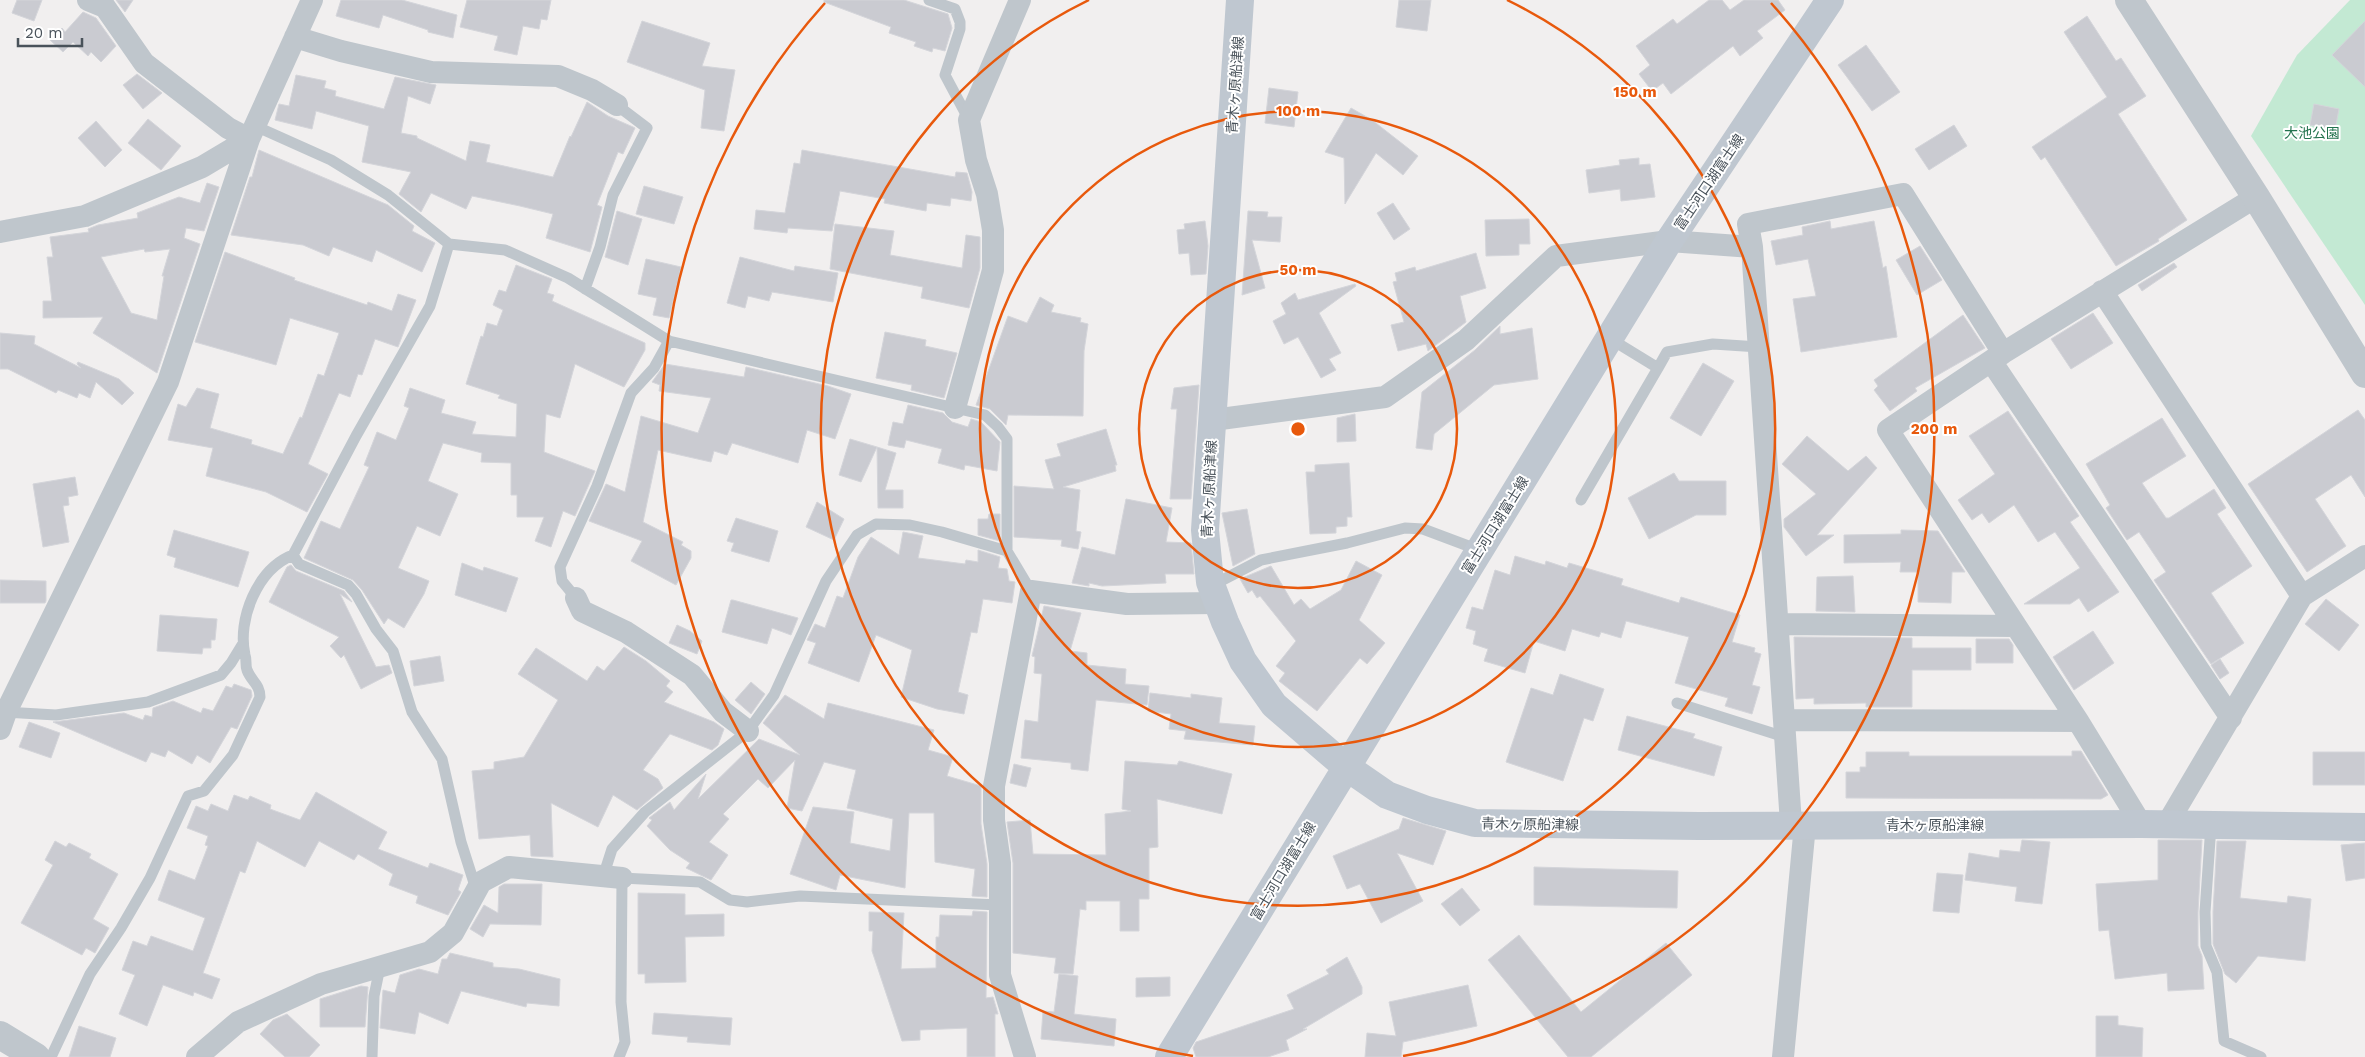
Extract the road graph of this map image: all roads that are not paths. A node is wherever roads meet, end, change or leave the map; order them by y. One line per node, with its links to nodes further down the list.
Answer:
1 (88, 0): 11 (street)
2 (312, 0): 8 (street)
3 (929, 0): 10 (lane)
4 (1020, 0): 10 (street)
5 (1240, 0): 26 (main road, 青木ヶ原船津線)
6 (1830, 0): 14 (main road, 富士河口湖富士線)
7 (2129, 0): 12 (street)
8 (295, 37): 9 (street); 11 (street)
9 (615, 103): 17 (lane)
10 (969, 120): 25 (street)
11 (252, 133): 13 (street); 15 (lane); 40 (street)
12 (2256, 197): 18 (street); 24 (street)
13 (0, 232)
14 (1669, 241): 16 (street); 19 (main road, 富士河口湖富士線); 26 (street)
15 (449, 244): 17 (lane); 30 (lane)
16 (1752, 247): 21 (street); 22 (street)
17 (585, 289): 20 (lane)
18 (2102, 291): 22 (street); 34 (street)
19 (1610, 338): 23 (lane); 29 (main road, 富士河口湖富士線)
20 (669, 341): 25 (lane); 35 (lane)
21 (1759, 347): 23 (lane); 36 (street)
22 (1997, 357): 37 (street); 41 (street)
23 (1658, 368): 27 (lane)
24 (2365, 374)
25 (954, 408): 28 (lane)
26 (1213, 420): 33 (main road, 青木ヶ原船津線)
27 (1582, 500)
28 (1007, 550): 32 (lane); 44 (lane)
29 (1479, 550): 33 (lane); 45 (main road, 富士河口湖富士線)
30 (293, 556): 38 (lane); 51 (lane)
31 (2365, 556): 34 (street)
32 (1031, 591): 33 (street); 52 (street)
33 (1215, 594): 45 (main road, 青木ヶ原船津線)
34 (2302, 596): 41 (street)
35 (576, 598): 44 (street)
36 (1778, 624): 37 (street); 43 (street)
37 (2016, 626): 42 (street)
38 (242, 646): 40 (lane); 56 (lane)
39 (1677, 703): 43 (lane)
40 (2, 717)
41 (2231, 718): 46 (street)
42 (2078, 721): 43 (street); 46 (street)
43 (1785, 729): 47 (street)
44 (748, 730): 50 (lane)
45 (1345, 766): 47 (main road, 青木ヶ原船津線); 61 (main road, 富士河口湖富士線)
46 (2154, 824): 47 (main road, 青木ヶ原船津線); 48 (main road, 青木ヶ原船津線)
47 (1798, 825): 62 (street)
48 (2211, 825): 49 (main road, 青木ヶ原船津線); 63 (lane)
49 (2365, 827)
50 (612, 878): 51 (street); 52 (lane); 59 (lane)
51 (476, 891): 53 (street)
52 (999, 904): 60 (street)
53 (380, 967): 57 (street); 58 (lane)
54 (0, 1035): 55 (street)
55 (36, 1057)
56 (51, 1057)
57 (197, 1057)
58 (372, 1057)
59 (619, 1057)
60 (1025, 1057)
61 (1169, 1057)
62 (1783, 1057)
63 (2261, 1057)

